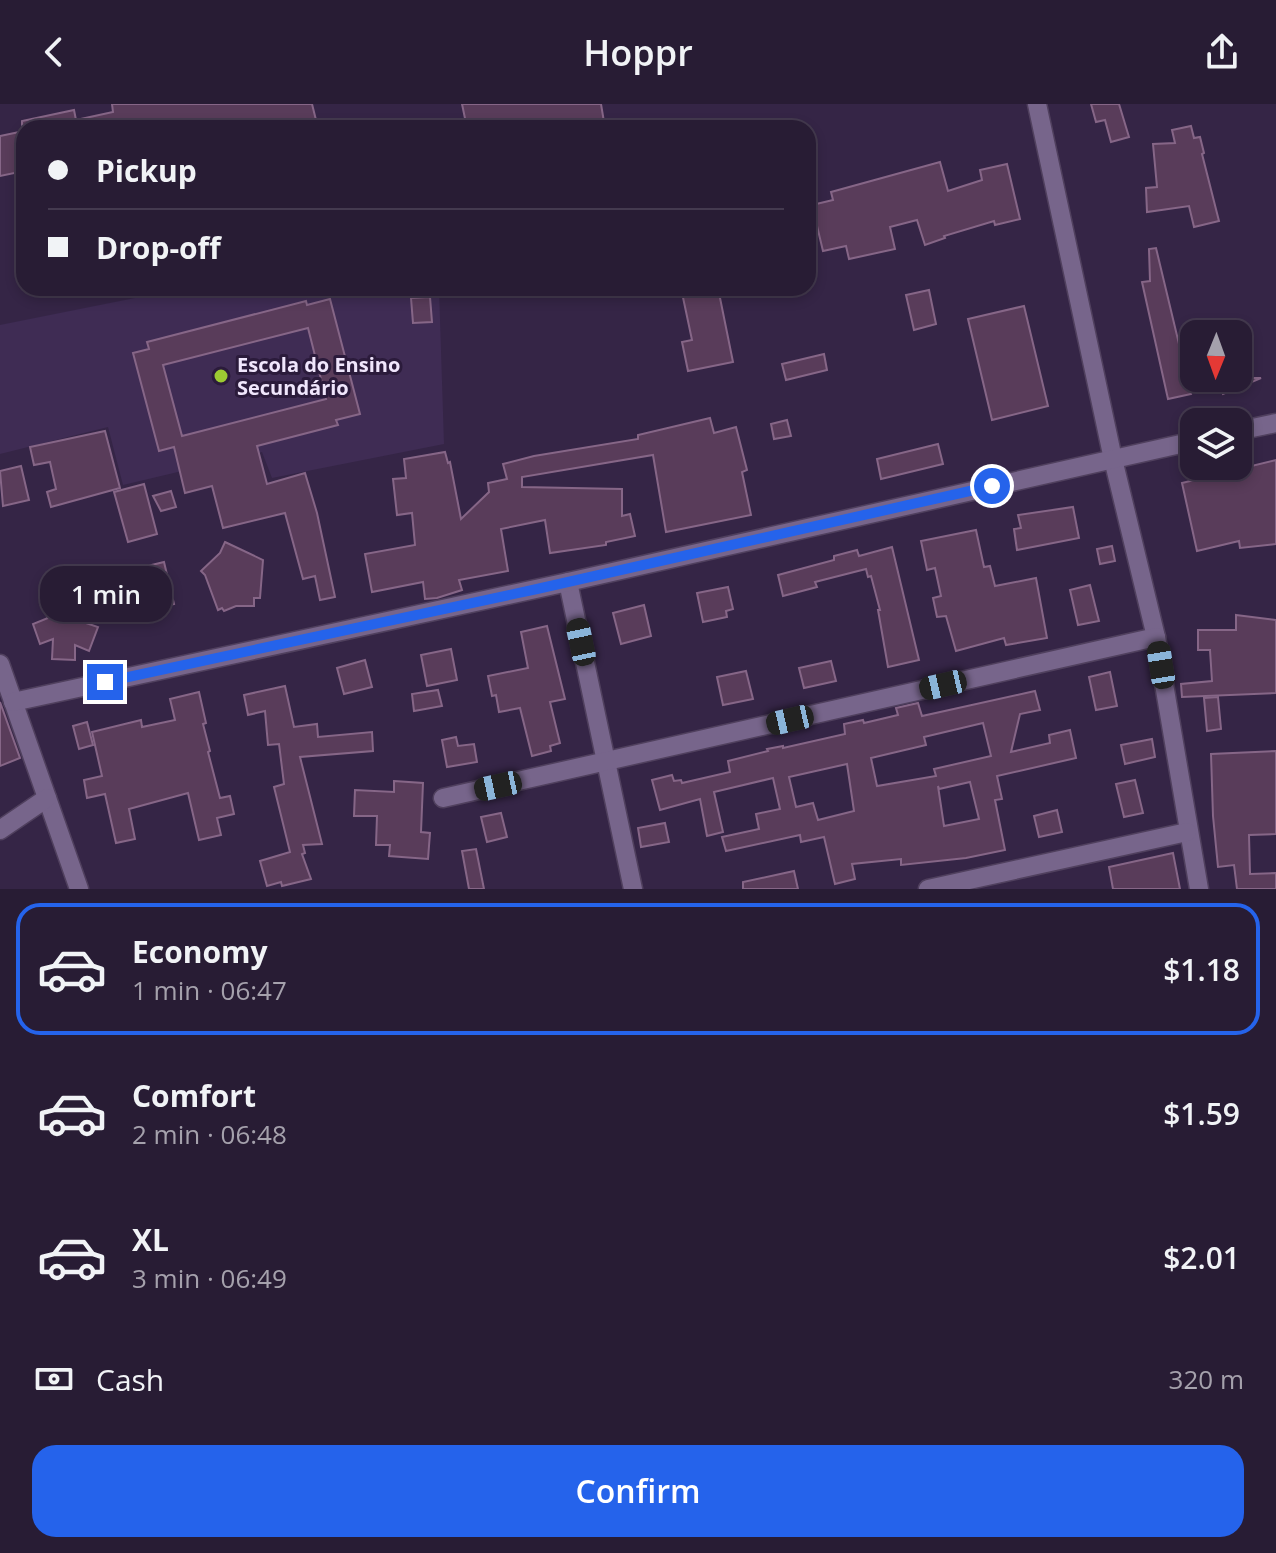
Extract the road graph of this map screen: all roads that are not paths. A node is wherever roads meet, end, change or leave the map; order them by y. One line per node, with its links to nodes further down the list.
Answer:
1 (1037, 104): 5 (street)
2 (1276, 423): 3 (street)
3 (1252, 428)
4 (1180, 444): 5 (street)
5 (1113, 459): 6 (street); 7 (street)
6 (568, 582): 9 (street); 10 (street)
7 (1156, 637): 10 (street); 14 (street)
8 (0, 664): 9 (street)
9 (13, 702): 11 (street)
10 (607, 761): 12 (street); 16 (street)
11 (47, 798): 13 (street); 15 (street)
12 (443, 798)
13 (0, 830)
14 (1187, 832): 17 (street); 18 (street)
15 (79, 889)
16 (633, 889)
17 (928, 889)
18 (1199, 889)

